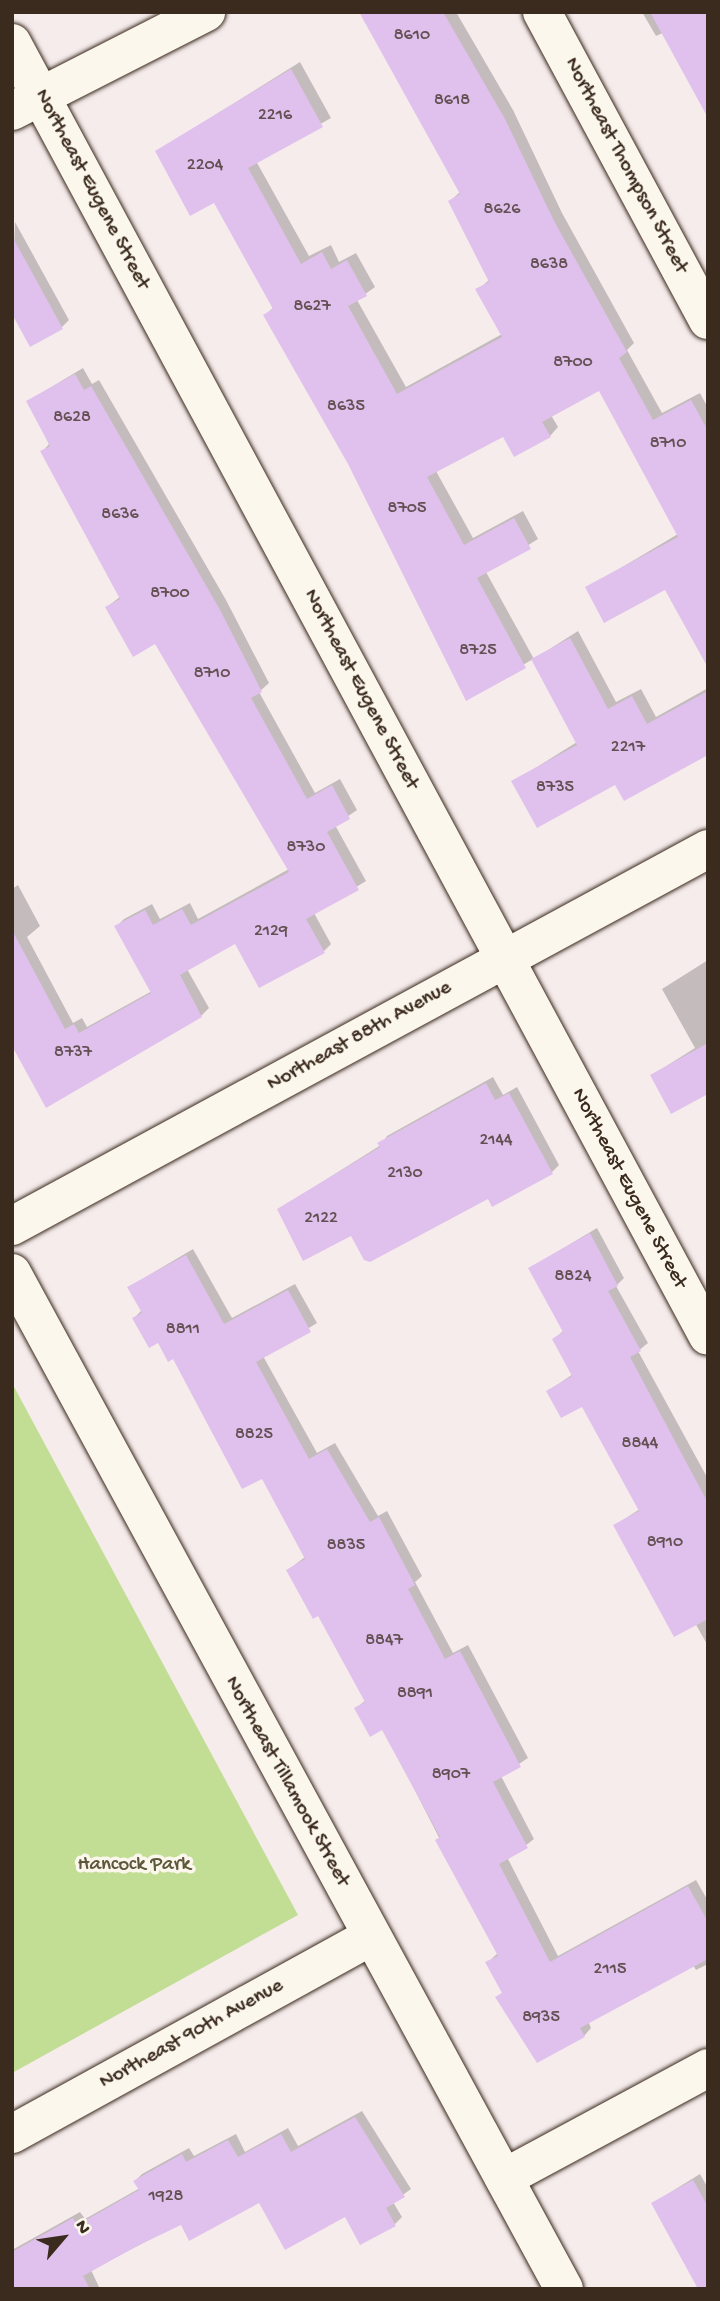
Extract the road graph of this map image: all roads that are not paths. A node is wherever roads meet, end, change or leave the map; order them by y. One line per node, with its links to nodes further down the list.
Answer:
1 (206, 12): 4 (street)
2 (542, 12): 5 (street, Northeast Thompson Street)
3 (12, 43): 4 (street, Northeast Eugene Street)
4 (27, 105): 7 (street, Northeast Eugene Street)
5 (708, 320)
6 (708, 849): 7 (street, Northeast 88th Avenue)
7 (505, 958): 8 (street, Northeast 88th Avenue); 10 (street, Northeast Eugene Street)
8 (12, 1226)
9 (12, 1273): 11 (street, Northeast Tillamook Street)
10 (708, 1336)
11 (371, 1937): 13 (street, Northeast 90th Avenue); 14 (street, Northeast Tillamook Street)
12 (708, 2068): 14 (street)
13 (12, 2134)
14 (503, 2178): 15 (street, Northeast Tillamook Street)
15 (564, 2289)

